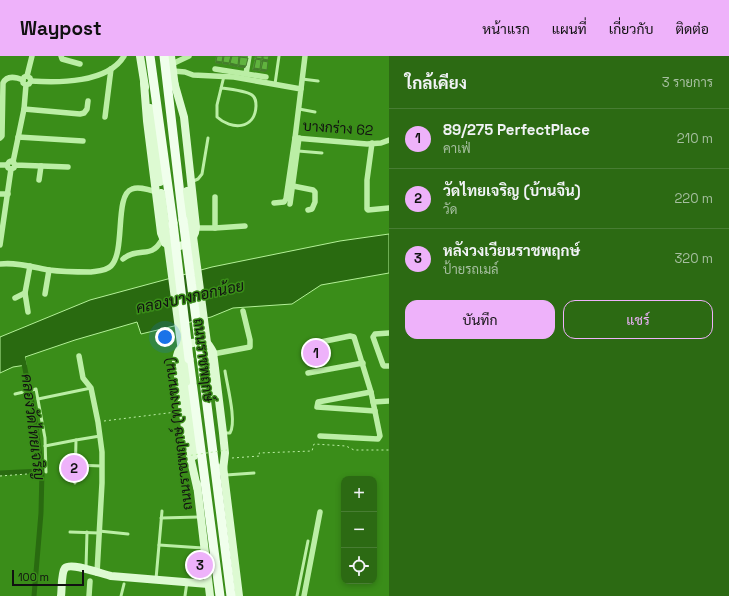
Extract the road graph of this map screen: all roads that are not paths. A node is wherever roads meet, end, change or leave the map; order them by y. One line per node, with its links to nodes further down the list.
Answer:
1 (32, 56): 19 (street)
2 (61, 56): 11 (street)
3 (124, 56): 13 (street)
4 (140, 56): 48 (main road, ถนนราชพฤกษ์ (ทางขนาน))
5 (150, 56): 121 (main road, ถนนราชพฤกษ์, bridge)
6 (164, 56): 122 (main road, ถนนราชพฤกษ์, bridge)
7 (189, 56): 12 (street)
8 (249, 56): 15 (street)
9 (279, 56): 23 (lane)
10 (305, 56): 18 (street, บางกร่าง 62)
11 (80, 64)
12 (172, 64): 16 (street); 21 (main road)
13 (111, 69): 19 (street); 31 (street)
14 (215, 69): 15 (street)
15 (246, 74): 17 (street)
16 (224, 76): 23 (street); 24 (lane)
17 (266, 77)
18 (302, 79): 20 (lane); 25 (street, บางกร่าง 62)
19 (27, 80): 22 (street); 27 (street)
20 (318, 81)
21 (174, 82): 46 (main road); 94 (main road, bridge)
22 (1, 83): 29 (street)
23 (275, 85): 25 (street)
24 (222, 88): 24 (lane)
25 (301, 89): 28 (street, บางกร่าง 62)
26 (88, 101): 27 (street)
27 (24, 109): 32 (street)
28 (299, 109): 30 (lane); 35 (street, บางกร่าง 62)
29 (1, 111): 33 (street)
30 (315, 112)
31 (105, 117)
32 (18, 137): 37 (street); 42 (street)
33 (0, 138)
34 (208, 138): 46 (lane)
35 (297, 138): 38 (street, บางกร่าง 62); 39 (street); 52 (street)
36 (389, 140): 38 (street, บางกร่าง 62)
37 (83, 141)
38 (372, 143): 54 (street)
39 (298, 151): 40 (lane); 47 (street)
40 (322, 153)
41 (0, 165): 42 (street)
42 (11, 165): 43 (street); 50 (street)
43 (41, 166): 44 (street); 45 (street)
44 (68, 167)
45 (39, 180)
46 (191, 182): 58 (main road)
47 (292, 186): 53 (street); 55 (street)
48 (159, 192): 60 (main road); 65 (street); 97 (main road, ถนนราชพฤกษ์ (ทางขนาน), bridge)
49 (0, 194): 50 (street)
50 (8, 194): 56 (street)
51 (215, 197): 59 (street)
52 (274, 203)
53 (290, 204)
54 (389, 208)
55 (308, 210)
56 (2, 221): 61 (street)
57 (245, 226): 59 (street)
58 (196, 228): 59 (street); 60 (main road)
59 (215, 228)
60 (163, 239): 62 (street)
61 (0, 245)
62 (123, 259)
63 (0, 264): 64 (street)
64 (30, 266): 65 (street); 66 (street)
65 (49, 270): 67 (street)
66 (25, 292): 68 (street); 70 (street)
67 (46, 294)
68 (16, 298)
69 (243, 311): 73 (street)
70 (28, 312)
71 (389, 333): 76 (street)
72 (311, 344): 75 (street)
73 (213, 354): 86 (main road); 97 (main road)
74 (79, 356): 79 (street)
75 (363, 363): 78 (street); 80 (street)
76 (389, 366)
77 (225, 371): 86 (lane)
78 (308, 373)
79 (91, 388): 82 (lane); 87 (street)
80 (371, 392): 84 (street); 85 (street)
81 (15, 394): 82 (lane)
82 (38, 399): 90 (lane)
83 (389, 401): 84 (street)
84 (374, 402): 85 (street)
85 (375, 411): 88 (street)
86 (223, 432): 94 (main road)
87 (100, 436): 89 (lane); 92 (street)
88 (320, 436)
89 (76, 440): 90 (lane); 91 (lane)
90 (46, 446): 93 (lane)
91 (75, 465): 92 (lane); 96 (lane)
92 (102, 466): 104 (street)
93 (46, 472)
94 (224, 473): 95 (lane); 123 (main road)
95 (254, 473)
96 (75, 483)
97 (198, 488): 100 (main road, ถนนราชพฤกษ์ (ทางขนาน))
98 (162, 511): 101 (lane)
99 (320, 512): 125 (street)
100 (201, 516): 101 (lane); 108 (main road, ถนนราชพฤกษ์ (ทางขนาน))
101 (161, 518): 107 (lane)
102 (70, 532): 103 (lane)
103 (87, 532): 104 (lane); 109 (lane)
104 (99, 532): 105 (lane); 110 (street)
105 (128, 534)
106 (308, 541): 124 (lane)
107 (159, 545): 108 (lane); 111 (lane)
108 (205, 548): 115 (main road, ถนนราชพฤกษ์ (ทางขนาน))
109 (86, 568): 110 (main road); 116 (main road)
110 (97, 573): 111 (main road)
111 (156, 579): 113 (main road)
112 (90, 581): 117 (street)
113 (187, 582): 115 (main road); 119 (lane)
114 (124, 584): 118 (lane)
115 (208, 584): 120 (main road, ถนนราชพฤกษ์ (ทางขนาน))
116 (61, 596)
117 (88, 596)
118 (121, 596)
119 (185, 596)
120 (210, 596)
121 (220, 596)
122 (231, 596)
123 (238, 596)
124 (297, 596)
125 (304, 596)

